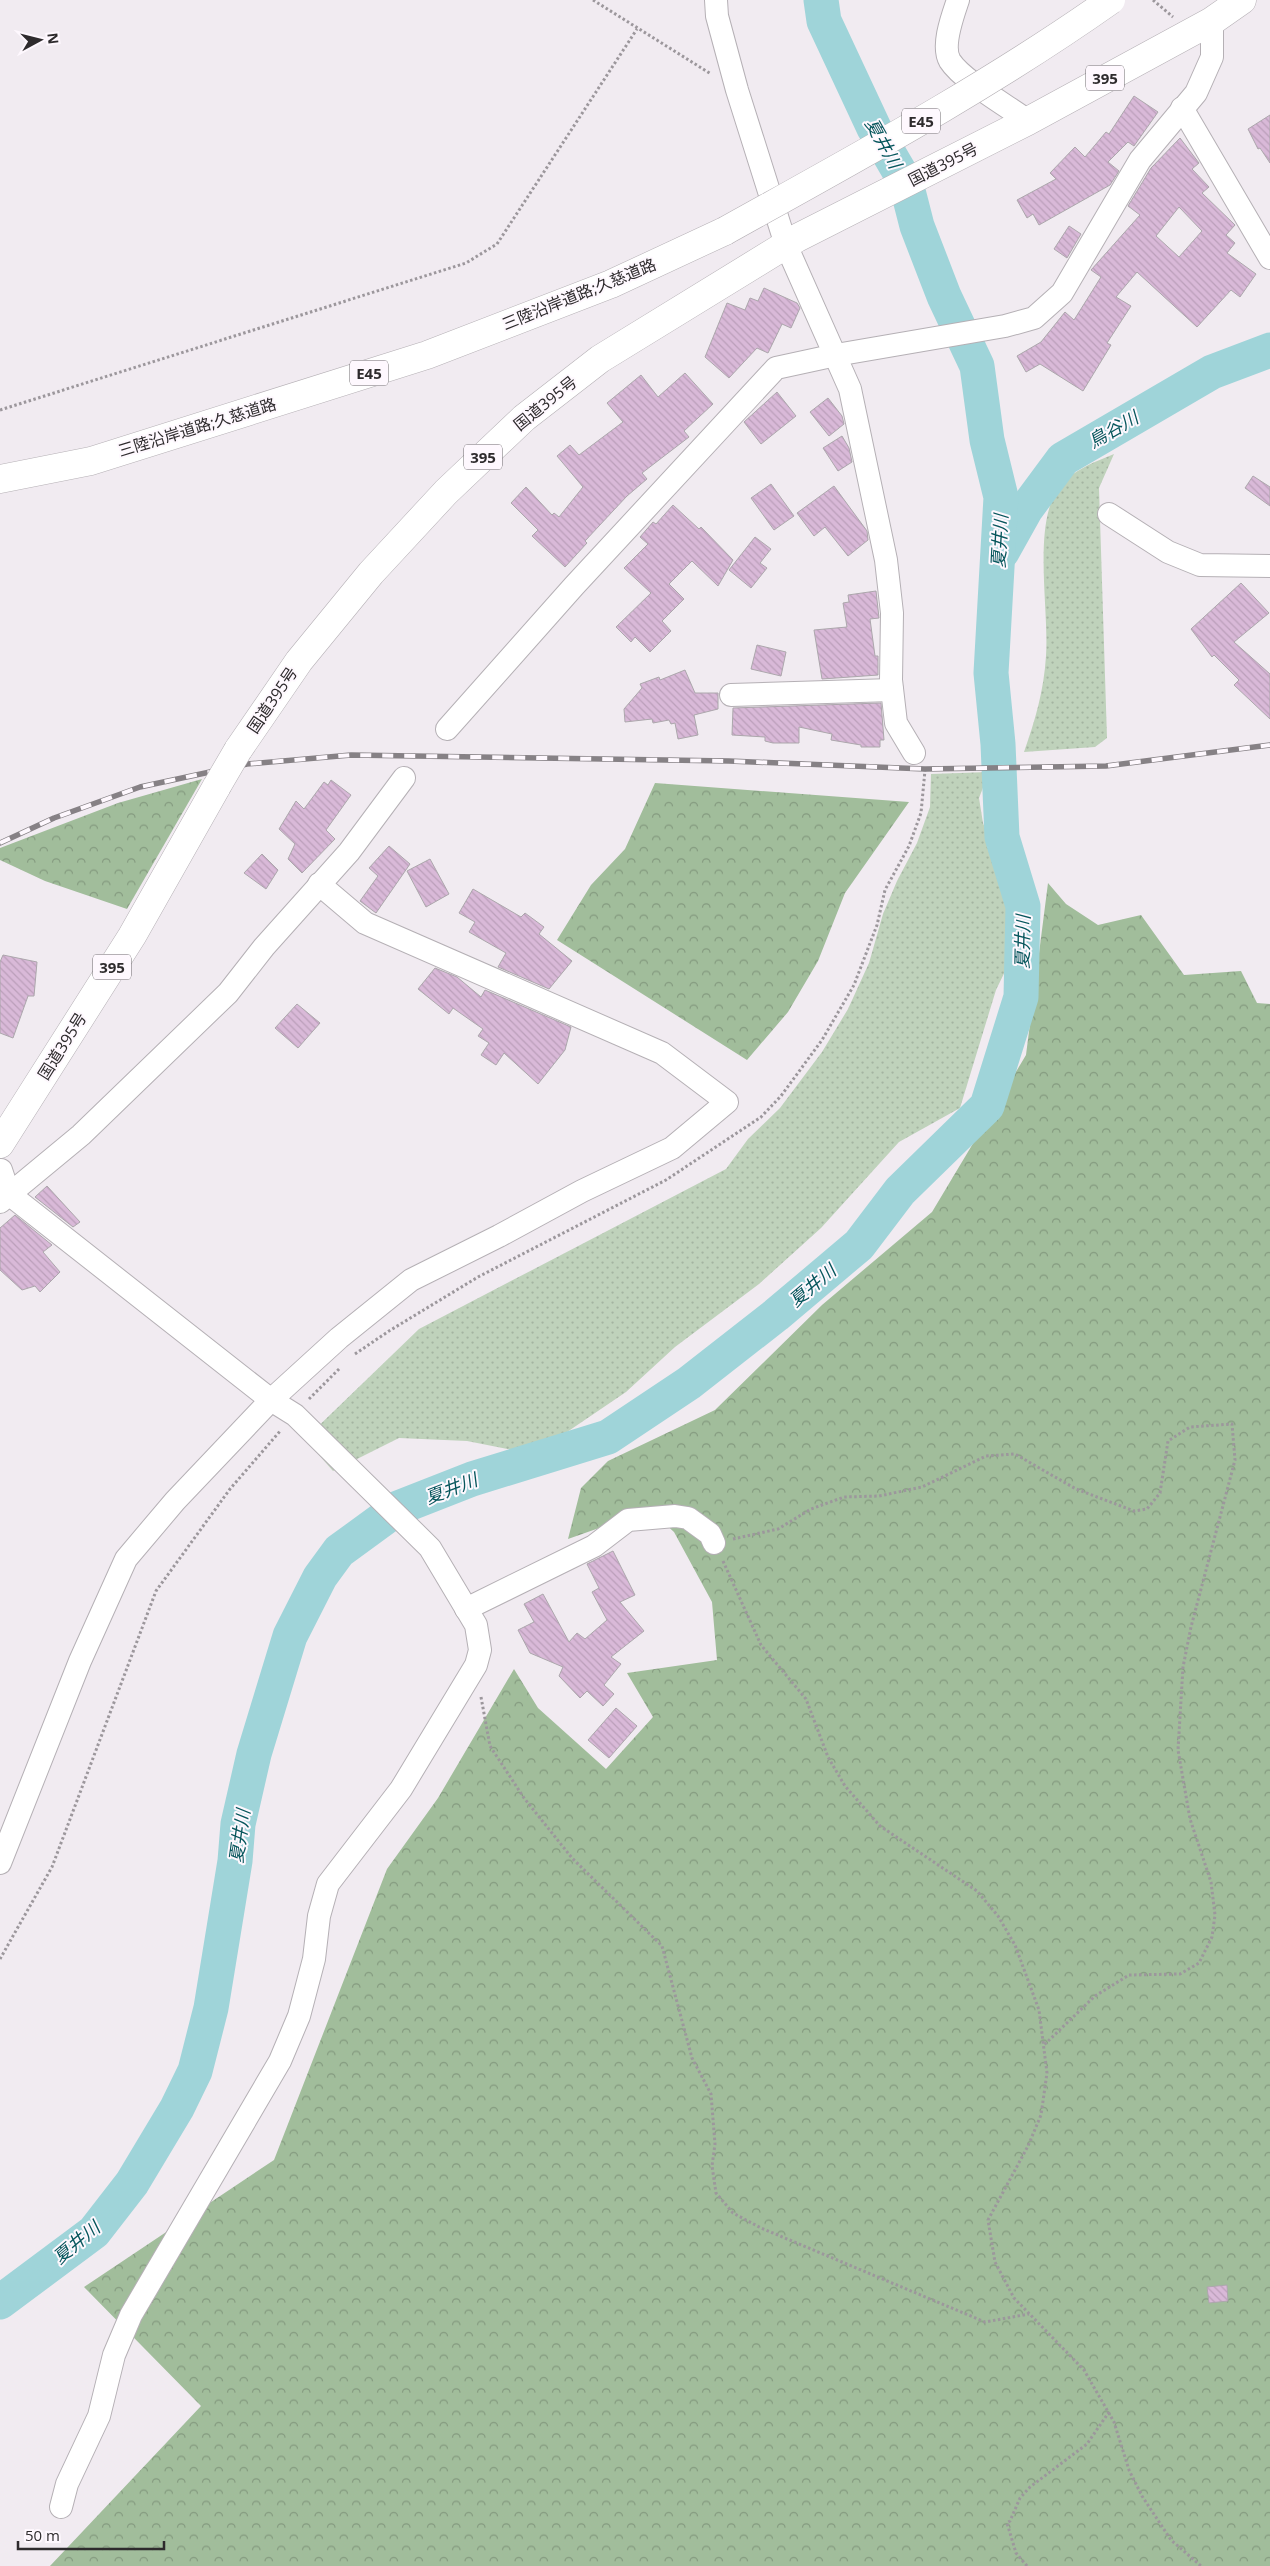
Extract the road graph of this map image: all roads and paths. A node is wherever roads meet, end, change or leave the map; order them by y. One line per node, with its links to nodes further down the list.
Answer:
1 (593, 0): 7 (path)
2 (716, 0): 8 (street)
3 (958, 0): 10 (street)
4 (1111, 0): 15 (highway, 三陸沿岸道路;久慈道路 / E45, bridge)
5 (1242, 0): 6 (highway, 国道395号 / 395)
6 (1212, 21): 9 (street); 10 (highway, 国道395号 / 395)
7 (637, 30): 8 (path); 14 (path)
8 (737, 90): 11 (street)
9 (1182, 108): 12 (street); 13 (street)
10 (1028, 120): 11 (highway, 国道395号 / 395)
11 (792, 241): 13 (street); 24 (highway, 国道395号 / 395, bridge)
12 (1270, 258)
13 (846, 353): 18 (street); 20 (street)
14 (0, 410)
15 (0, 479)
16 (1109, 514): 17 (street)
17 (1270, 566)
18 (892, 690): 19 (street); 21 (street)
19 (732, 695)
20 (447, 729)
21 (920, 761): 26 (path)
22 (404, 778): 23 (street)
23 (319, 884): 25 (street); 28 (street)
24 (1, 1157): 25 (street)
25 (4, 1198): 28 (street)
26 (351, 1357)
27 (345, 1363): 29 (path)
28 (271, 1400): 29 (street); 33 (street)
29 (295, 1415): 31 (street); 34 (path)
30 (714, 1543): 31 (street); 35 (path); 35 (path)
31 (461, 1601): 32 (street)
32 (476, 1665): 36 (path); 38 (street)
33 (0, 1863)
34 (0, 1959)
35 (1044, 2044): 36 (path)
36 (1029, 2314): 37 (path)
37 (1109, 2411): 39 (path); 40 (path)
38 (61, 2507)
39 (1027, 2566)
40 (1202, 2566)

